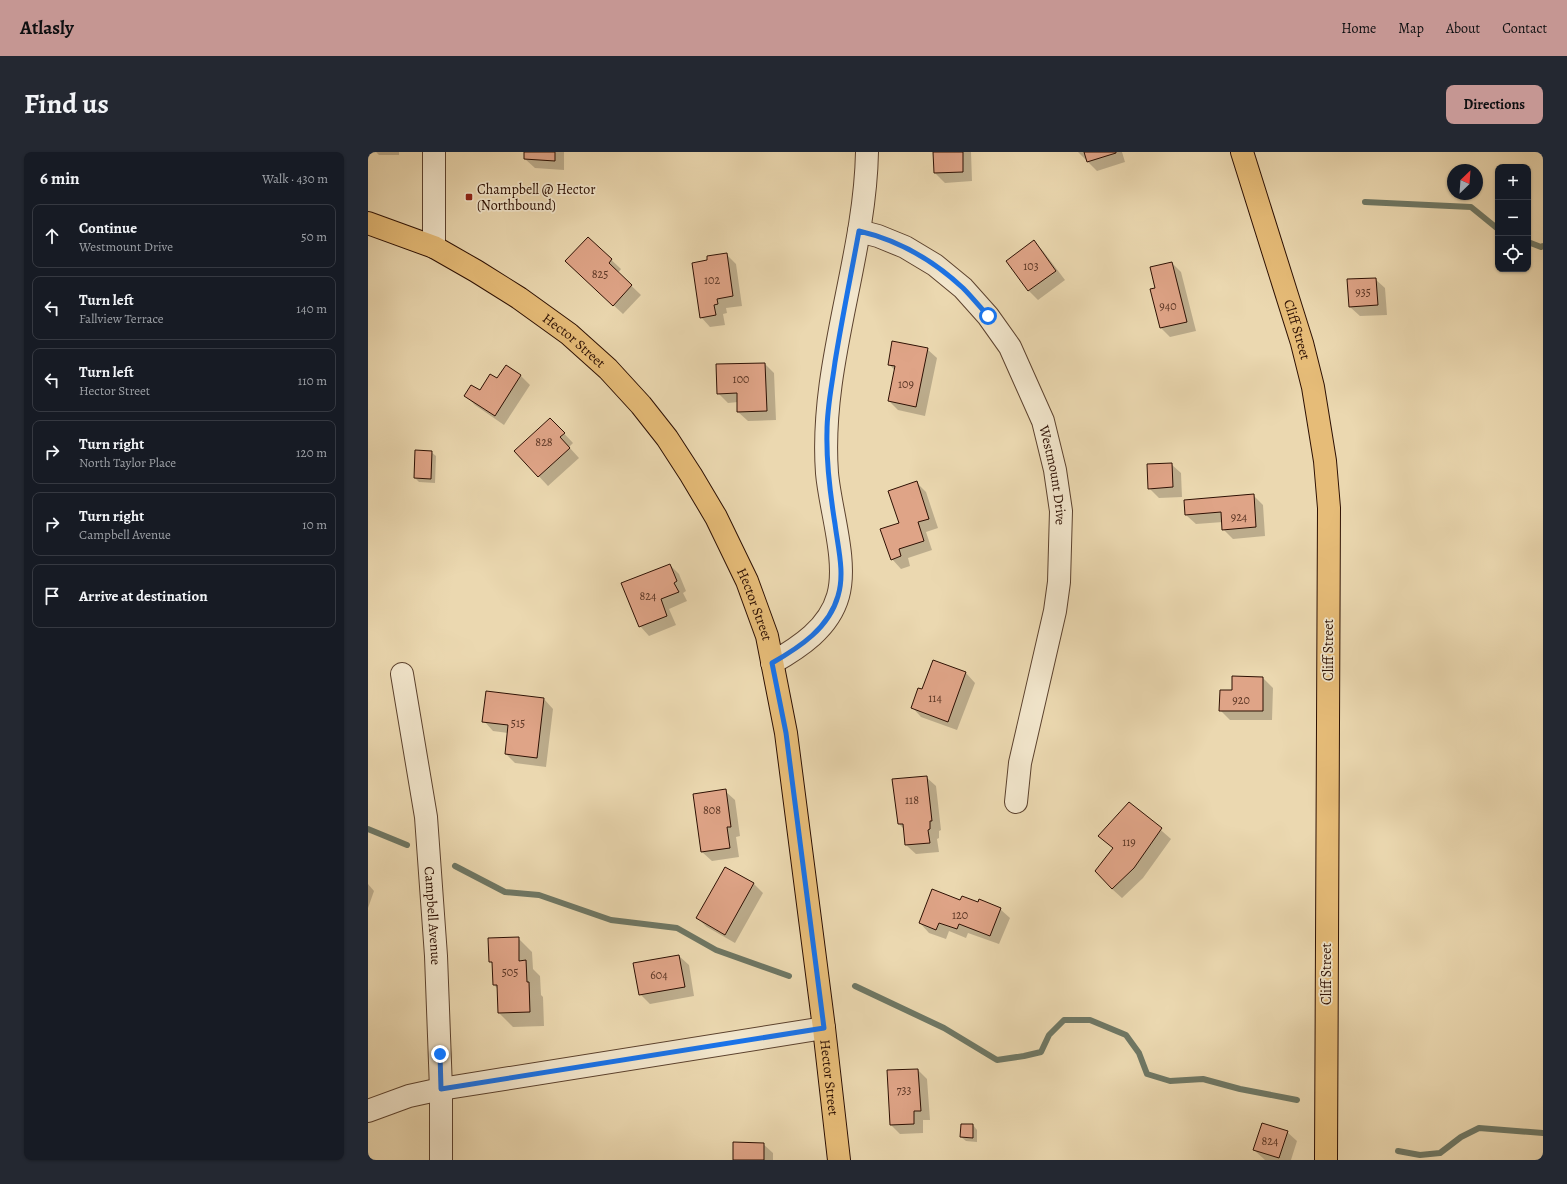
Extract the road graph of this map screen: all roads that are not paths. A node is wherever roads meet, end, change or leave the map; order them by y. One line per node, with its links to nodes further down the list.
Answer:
1 (434, 152): 6 (street)
2 (867, 152): 5 (street)
3 (1242, 152): 13 (main road, Cliff Street)
4 (368, 223): 6 (main road, Hector Street)
5 (859, 231): 7 (street); 9 (street, Westmount Drive)
6 (434, 247): 7 (main road, Hector Street)
7 (772, 663): 10 (main road, Hector Street)
8 (402, 674): 11 (street, Campbell Avenue)
9 (1016, 802)
10 (824, 1028): 11 (street); 15 (main road, Hector Street)
11 (441, 1089): 12 (street); 14 (street, Campbell Avenue)
12 (368, 1111)
13 (1329, 1158)
14 (441, 1160)
15 (839, 1160)

